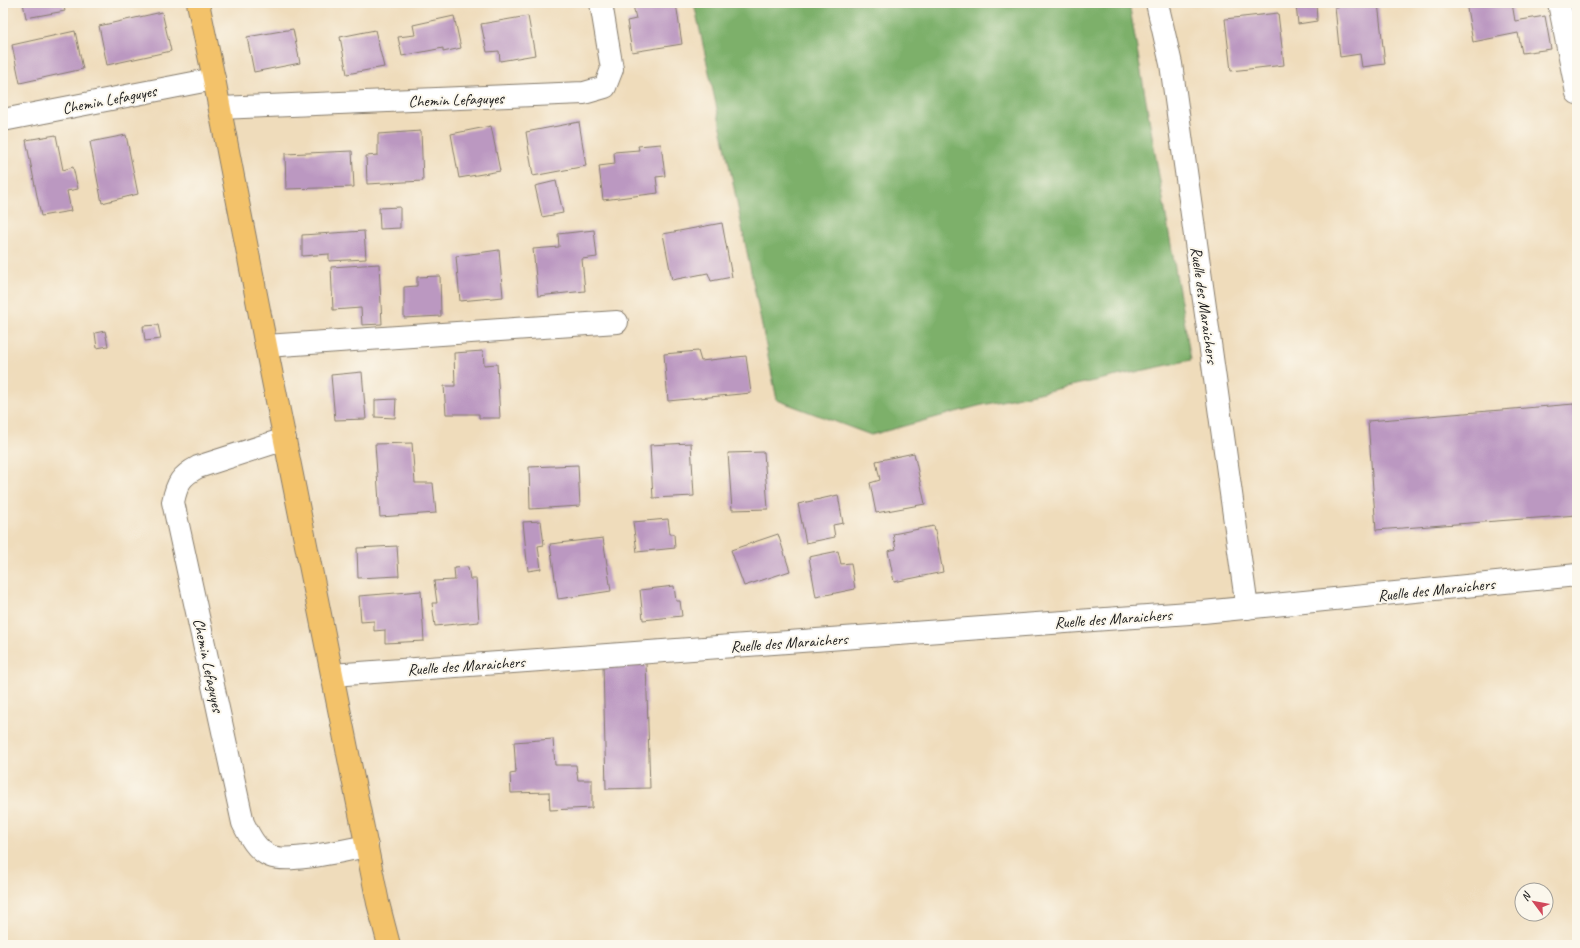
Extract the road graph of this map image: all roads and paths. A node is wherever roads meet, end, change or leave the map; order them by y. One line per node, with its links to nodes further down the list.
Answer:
1 (198, 3): 5 (main road)
2 (601, 3): 7 (street, Chemin Lefaguyes)
3 (1157, 3): 13 (street, Ruelle des Maraichers)
4 (1559, 3): 6 (street)
5 (214, 79): 7 (main road); 8 (street, Chemin Lefaguyes)
6 (1577, 93)
7 (220, 108): 10 (main road)
8 (3, 120)
9 (616, 322): 10 (street)
10 (266, 346): 11 (main road)
11 (285, 439): 14 (main road); 15 (street, Chemin Lefaguyes)
12 (1577, 575): 13 (street, Ruelle des Maraichers)
13 (1247, 608): 14 (street, Ruelle des Maraichers)
14 (332, 675): 15 (main road)
15 (367, 846): 16 (main road)
16 (389, 945)

